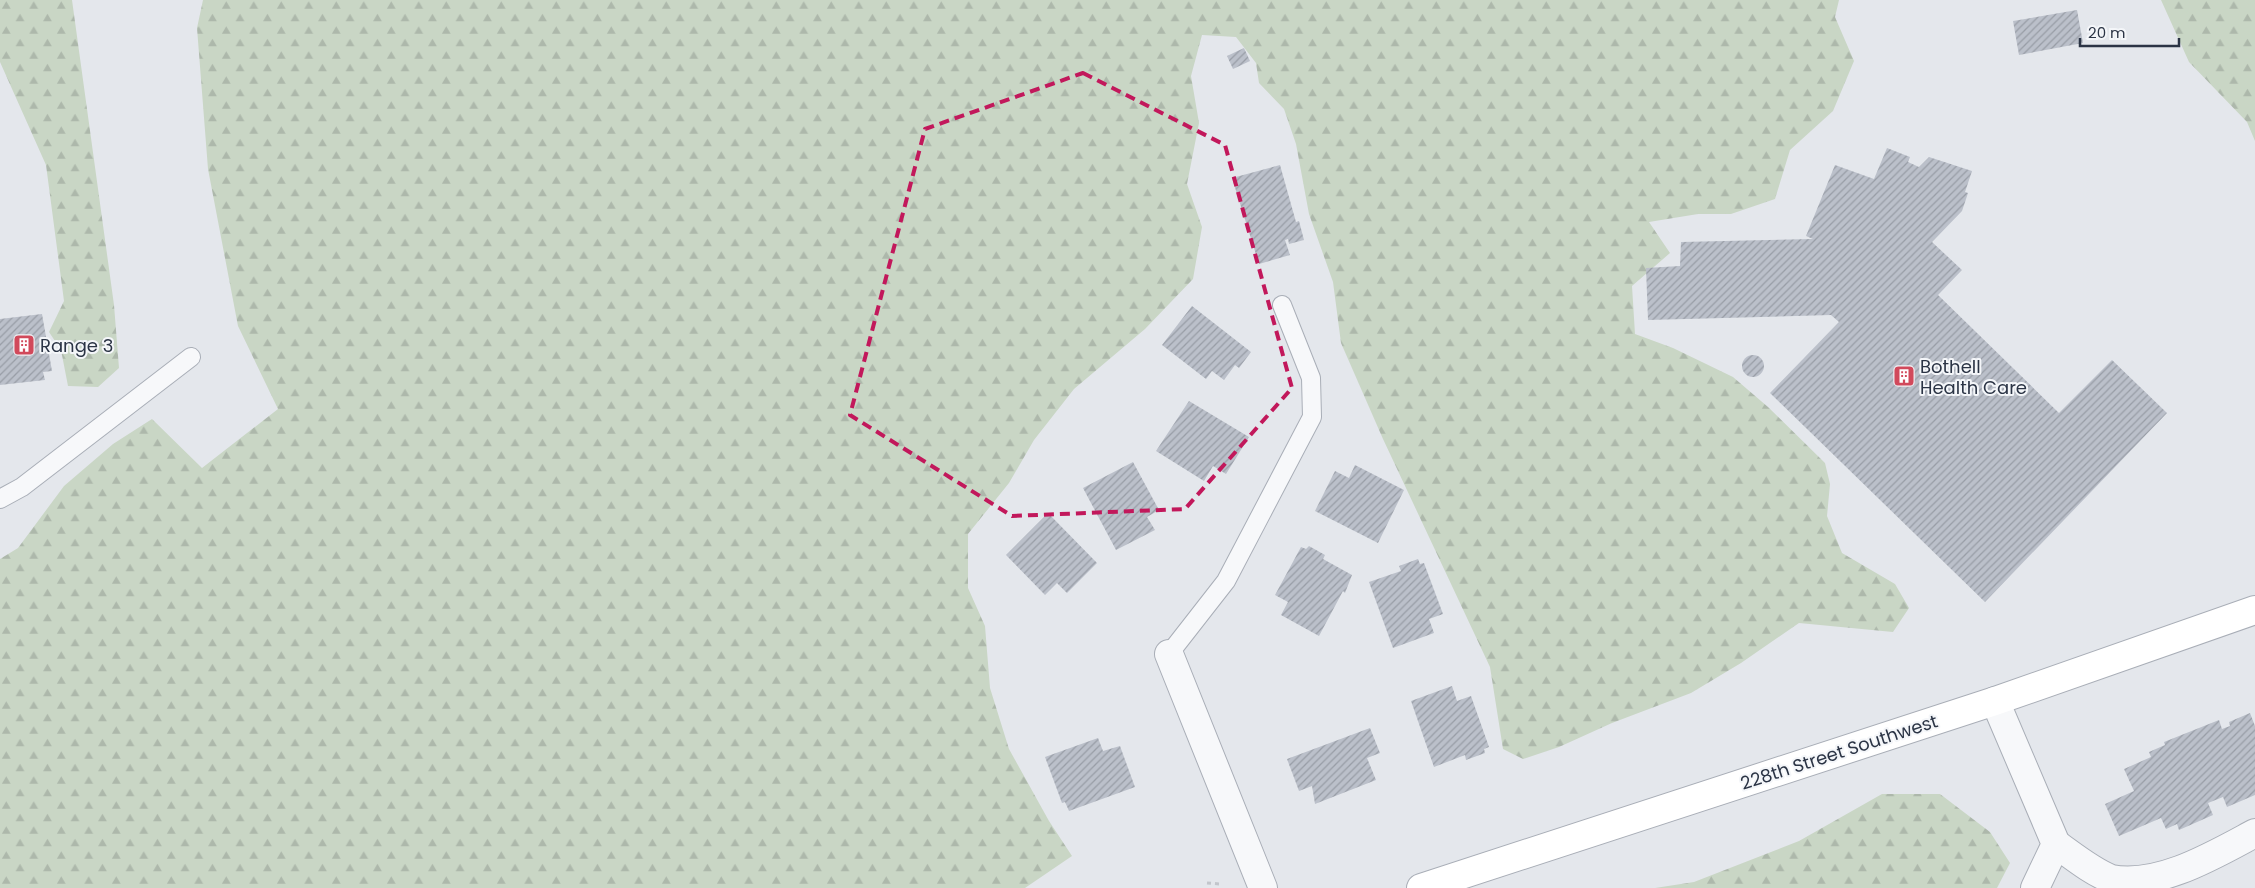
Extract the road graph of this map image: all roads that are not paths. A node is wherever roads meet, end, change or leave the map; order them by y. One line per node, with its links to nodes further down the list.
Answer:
1 (1282, 305): 5 (lane)
2 (191, 357): 3 (lane)
3 (0, 499)
4 (2255, 610): 6 (main road, 228th Street Southwest)
5 (1169, 654): 9 (street)
6 (1994, 701): 8 (street); 10 (main road, 228th Street Southwest)
7 (2255, 833): 8 (street)
8 (2056, 844): 11 (street)
9 (1264, 888)
10 (1421, 888)
11 (2035, 888)

